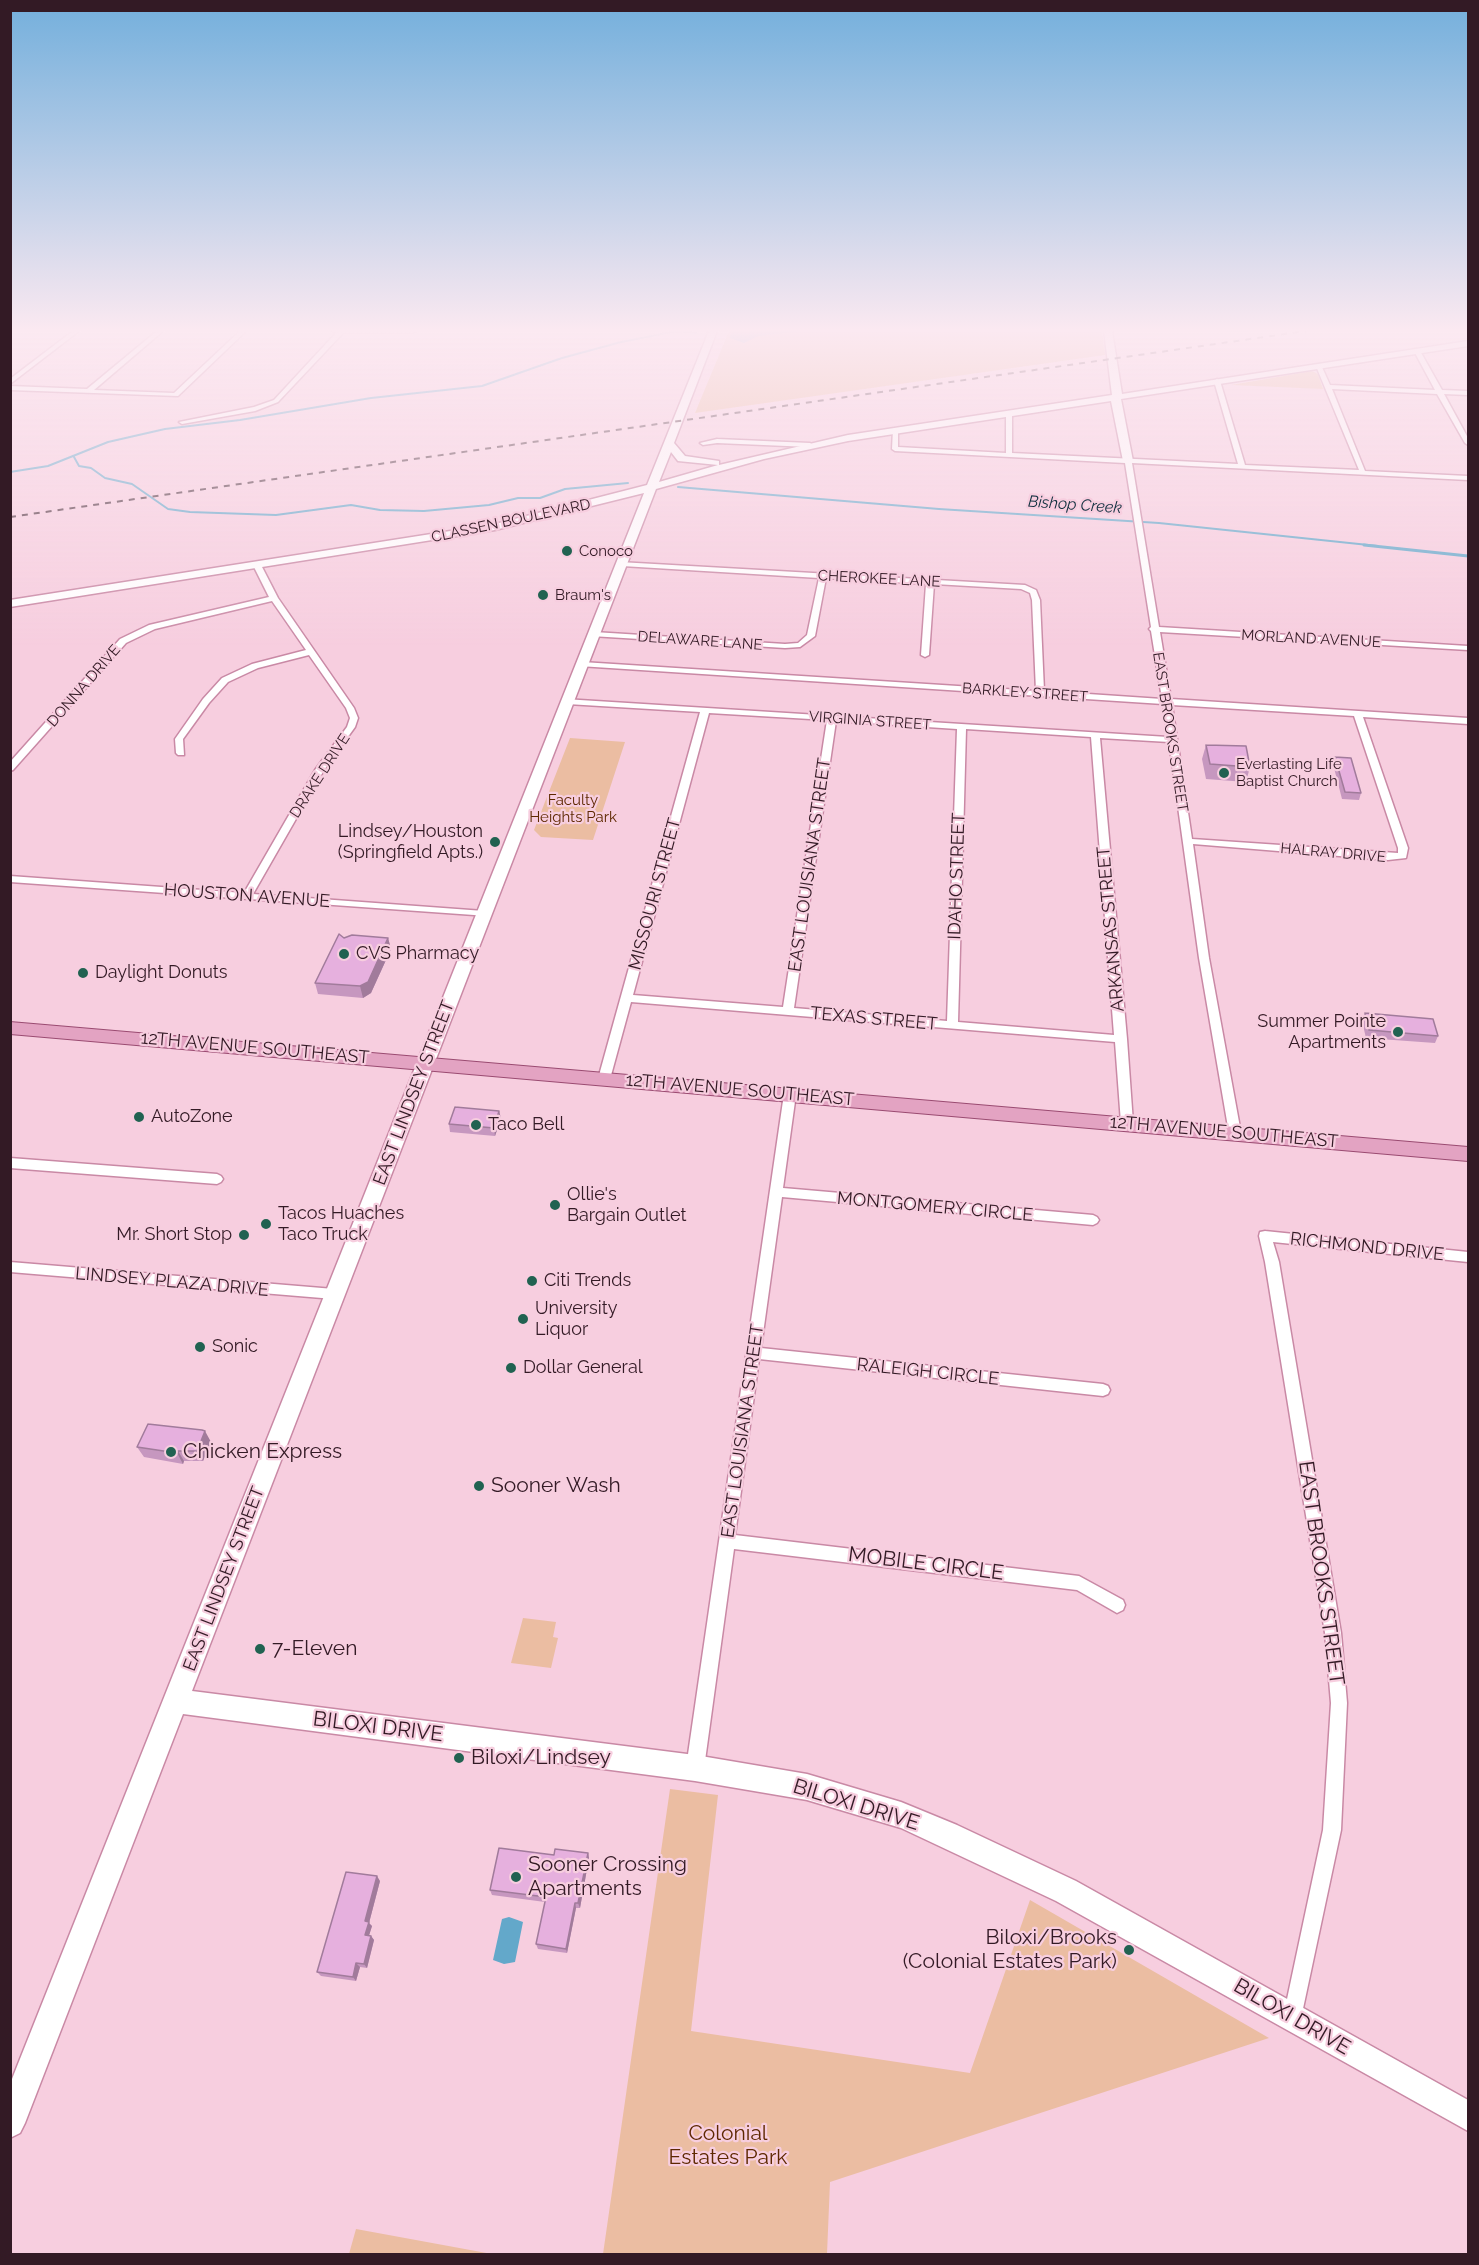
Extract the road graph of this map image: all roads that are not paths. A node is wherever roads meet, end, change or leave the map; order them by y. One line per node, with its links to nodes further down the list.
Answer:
1 (673, 437): 10 (street, EAST LINDSEY STREET)
2 (857, 437): 11 (street, CLASSEN BOULEVARD)
3 (895, 437): 12 (street)
4 (1009, 437): 12 (street)
5 (1124, 437): 14 (street, EAST BROOKS STREET)
6 (1233, 437): 16 (street)
7 (1349, 437): 17 (street)
8 (750, 442): 9 (street); 11 (street); 13 (street)
9 (704, 443)
10 (670, 445): 15 (street); 19 (street, EAST LINDSEY STREET)
11 (810, 445): 13 (street, CLASSEN BOULEVARD)
12 (1009, 455): 14 (street)
13 (762, 456): 15 (street, CLASSEN BOULEVARD)
14 (1128, 461): 16 (street); 28 (street, EAST BROOKS STREET)
15 (734, 463): 19 (street, CLASSEN BOULEVARD)
16 (1242, 467): 17 (street)
17 (1364, 473): 18 (street)
18 (1468, 478)
19 (651, 487): 20 (street, CLASSEN BOULEVARD); 21 (street, EAST LINDSEY STREET)
20 (603, 501): 21 (street); 23 (street, CLASSEN BOULEVARD)
21 (639, 514): 22 (street, EAST LINDSEY STREET)
22 (622, 564): 24 (street, CHEROKEE LANE); 29 (street, EAST LINDSEY STREET)
23 (257, 565): 26 (street, DRAKE DRIVE); 27 (street, CLASSEN BOULEVARD)
24 (823, 575): 25 (street, CHEROKEE LANE); 29 (street, DELAWARE LANE)
25 (930, 582): 32 (street); 34 (street, CHEROKEE LANE)
26 (274, 598): 31 (street, DRAKE DRIVE); 45 (street, DONNA DRIVE)
27 (10, 604)
28 (1153, 629): 30 (street, MORLAND AVENUE); 36 (street, EAST BROOKS STREET)
29 (594, 634): 33 (street, EAST LINDSEY STREET)
30 (1468, 648)
31 (310, 652): 44 (street); 48 (street, DRAKE DRIVE)
32 (925, 655)
33 (582, 664): 34 (street, BARKLEY STREET); 35 (street, EAST LINDSEY STREET)
34 (1040, 694): 36 (street, BARKLEY STREET)
35 (567, 700): 37 (street, VIRGINIA STREET); 49 (street, EAST LINDSEY STREET)
36 (1167, 702): 38 (street, BARKLEY STREET); 43 (street, EAST BROOKS STREET)
37 (705, 710): 39 (street, VIRGINIA STREET); 50 (street, MISSOURI STREET)
38 (1358, 714): 40 (street, BARKLEY STREET); 46 (street, HALRAY DRIVE)
39 (832, 718): 41 (street, VIRGINIA STREET); 51 (street, EAST LOUISIANA STREET)
40 (1468, 721)
41 (962, 726): 42 (street, VIRGINIA STREET); 52 (street, IDAHO STREET)
42 (1095, 735): 43 (street, VIRGINIA STREET); 54 (street, ARKANSAS STREET)
43 (1173, 740): 46 (street, EAST BROOKS STREET)
44 (180, 753)
45 (10, 768)
46 (1186, 842): 59 (street, EAST BROOKS STREET)
47 (10, 879): 48 (street, HOUSTON AVENUE)
48 (247, 896): 49 (street, HOUSTON AVENUE)
49 (484, 914): 55 (street, EAST LINDSEY STREET)
50 (627, 998): 51 (street, TEXAS STREET); 56 (street, MISSOURI STREET)
51 (788, 1012): 52 (street, TEXAS STREET)
52 (952, 1026): 54 (street, TEXAS STREET)
53 (10, 1029): 55 (main road, 12TH AVENUE SOUTHEAST)
54 (1120, 1039): 58 (street, ARKANSAS STREET)
55 (425, 1062): 56 (main road, 12TH AVENUE SOUTHEAST); 68 (street, EAST LINDSEY STREET)
56 (604, 1078): 57 (main road, 12TH AVENUE SOUTHEAST)
57 (790, 1095): 58 (main road, 12TH AVENUE SOUTHEAST); 63 (street, EAST LOUISIANA STREET)
58 (1127, 1123): 59 (main road, 12TH AVENUE SOUTHEAST)
59 (1235, 1133): 60 (main road, 12TH AVENUE SOUTHEAST)
60 (1468, 1154)
61 (10, 1163): 62 (street)
62 (217, 1179)
63 (777, 1192): 64 (street, MONTGOMERY CIRCLE); 69 (street, EAST LOUISIANA STREET)
64 (1093, 1220)
65 (1265, 1236): 66 (street, RICHMOND DRIVE); 75 (street, EAST BROOKS STREET)
66 (1468, 1257)
67 (10, 1267): 68 (street, LINDSEY PLAZA DRIVE)
68 (334, 1294): 73 (street, EAST LINDSEY STREET)
69 (754, 1353): 70 (street, RALEIGH CIRCLE); 71 (street, EAST LOUISIANA STREET)
70 (1103, 1390)
71 (728, 1541): 72 (street, MOBILE CIRCLE); 74 (street, EAST LOUISIANA STREET)
72 (1117, 1605)
73 (176, 1701): 74 (street, BILOXI DRIVE); 77 (street, EAST LINDSEY STREET)
74 (695, 1768): 75 (street, BILOXI DRIVE)
75 (1292, 2018): 76 (street, BILOXI DRIVE)
76 (1468, 2116)
77 (10, 2124)

